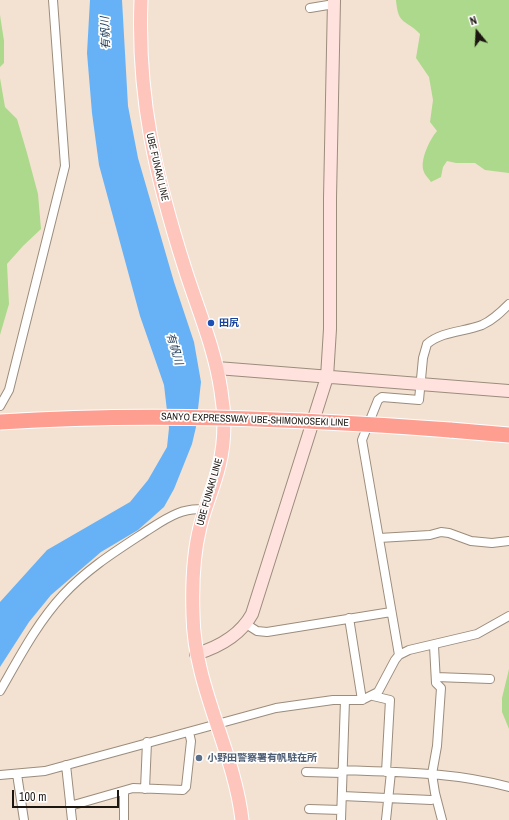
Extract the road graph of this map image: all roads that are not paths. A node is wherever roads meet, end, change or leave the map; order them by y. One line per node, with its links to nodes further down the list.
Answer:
1 (53, 0): 10 (street)
2 (141, 0): 6 (main road, UBE FUNAKI LINE)
3 (334, 2): 4 (street); 7 (street)
4 (310, 8)
5 (509, 304): 8 (street)
6 (217, 368): 7 (street); 13 (main road, UBE FUNAKI LINE)
7 (327, 378): 8 (street); 19 (street)
8 (421, 384): 9 (street); 14 (street)
9 (509, 391)
10 (0, 406)
11 (0, 422): 12 (highway, SANYO EXPRESSWAY UBE-SHIMONOSEKI LINE, bridge)
12 (509, 435)
13 (206, 510): 21 (main road, UBE FUNAKI LINE); 25 (street)
14 (379, 538): 15 (street); 16 (street)
15 (509, 541)
16 (391, 612): 18 (street); 22 (street)
17 (509, 616): 20 (street)
18 (349, 618): 19 (street); 28 (street)
19 (246, 624): 21 (street)
20 (434, 646): 22 (street); 23 (street)
21 (196, 654): 29 (main road, UBE FUNAKI LINE)
22 (399, 655): 26 (street)
23 (436, 677): 24 (street); 37 (street)
24 (490, 679)
25 (0, 691)
26 (372, 696): 28 (street); 35 (street)
27 (345, 700): 28 (street); 29 (street); 33 (street)
28 (362, 700)
29 (217, 724): 30 (street); 51 (main road, UBE FUNAKI LINE)
30 (189, 732): 31 (street); 40 (street)
31 (147, 742): 32 (street); 40 (street)
32 (66, 765): 36 (street); 45 (street)
33 (342, 771): 34 (street); 35 (street); 42 (street)
34 (306, 772)
35 (388, 772): 37 (street); 43 (street)
36 (17, 774): 38 (street); 48 (street)
37 (432, 774): 39 (street); 54 (street)
38 (0, 775)
39 (509, 787)
40 (145, 788): 41 (street)
41 (124, 791): 45 (street); 50 (street)
42 (342, 796): 43 (street); 47 (street)
43 (388, 798): 44 (street); 53 (street)
44 (432, 800)
45 (70, 806): 49 (street)
46 (309, 809): 47 (street)
47 (341, 810): 52 (street)
48 (24, 820)
49 (72, 820)
50 (124, 820)
51 (242, 820)
52 (341, 820)
53 (386, 820)
54 (442, 820)

